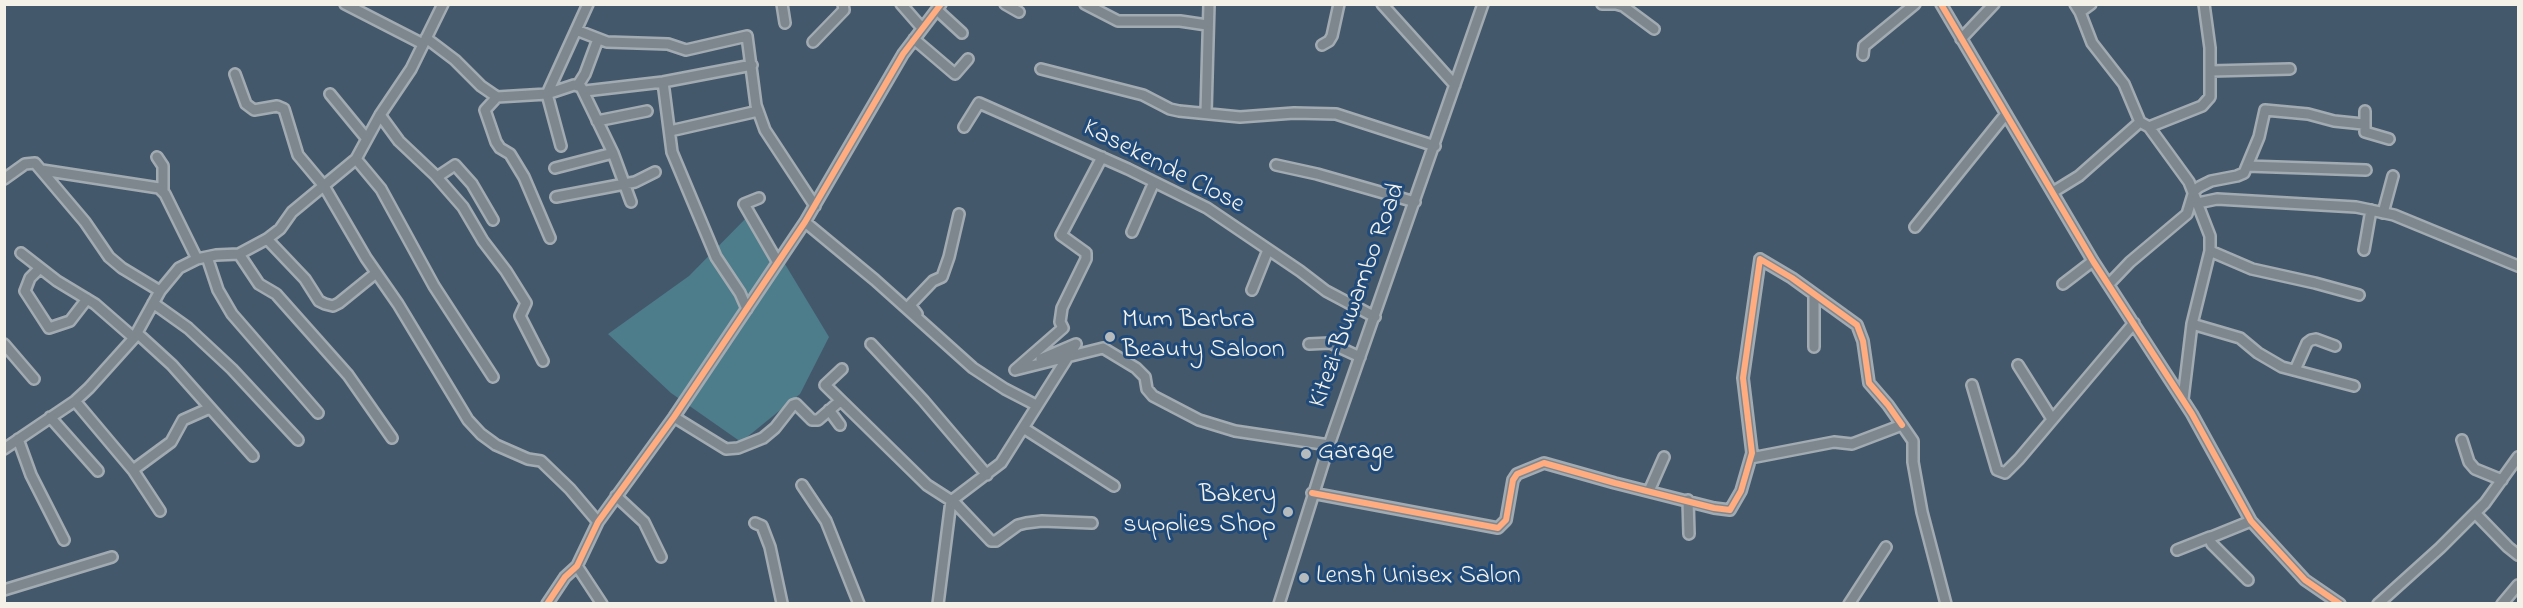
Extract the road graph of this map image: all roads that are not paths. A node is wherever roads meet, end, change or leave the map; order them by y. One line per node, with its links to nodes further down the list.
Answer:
1 (345, 4): 20 (street)
2 (442, 4): 33 (street)
3 (588, 4): 28 (street)
4 (782, 4): 24 (street)
5 (843, 4): 34 (street)
6 (901, 4): 26 (street)
7 (1005, 4): 23 (street)
8 (1085, 4): 25 (street)
9 (1209, 4): 25 (street)
10 (1339, 4): 35 (street)
11 (1382, 4): 44 (street)
12 (1483, 4): 44 (street, Kitezi-Buwambo Road)
13 (1602, 4): 14 (street)
14 (1615, 4): 27 (street)
15 (1915, 4): 36 (street)
16 (1941, 4): 32 (street)
17 (1994, 4): 32 (street)
18 (2091, 4): 22 (street)
19 (2204, 4): 41 (street)
20 (358, 7): 33 (street)
21 (939, 7): 26 (street); 29 (street)
22 (2078, 8): 56 (street)
23 (1019, 12)
24 (784, 23)
25 (1207, 25): 52 (street)
26 (922, 28): 31 (street)
27 (1654, 29)
28 (576, 30): 30 (street); 47 (street)
29 (962, 33)
30 (598, 39): 38 (street); 45 (street)
31 (915, 39): 37 (street); 89 (street)
32 (1961, 39): 53 (street)
33 (425, 41): 48 (street); 54 (street)
34 (813, 42)
35 (1322, 45)
36 (1863, 55)
37 (968, 59)
38 (752, 65): 43 (street); 50 (street)
39 (1041, 69): 52 (street)
40 (2290, 69): 41 (street)
41 (2211, 71): 59 (street)
42 (235, 74): 80 (street)
43 (663, 82): 45 (street); 60 (street)
44 (1455, 85): 64 (street, Kitezi-Buwambo Road)
45 (581, 88): 47 (street); 55 (street)
46 (330, 94): 61 (street)
47 (547, 94): 48 (street); 63 (street)
48 (496, 97): 97 (street)
49 (648, 111): 55 (street)
50 (758, 111): 60 (street); 89 (street)
51 (2365, 111): 57 (street)
52 (1206, 113): 64 (street)
53 (2006, 114): 83 (street); 95 (street)
54 (380, 115): 61 (street); 76 (street)
55 (597, 121): 65 (street)
56 (2140, 122): 59 (street); 83 (street)
57 (2363, 124): 62 (street); 70 (street)
58 (964, 127): 67 (street, Kasekende Close)
59 (2149, 128): 82 (street)
60 (670, 131): 118 (street)
61 (367, 139): 68 (street)
62 (2389, 139)
63 (561, 146)
64 (1435, 146): 87 (street, Kitezi-Buwambo Road)
65 (613, 153): 71 (street); 79 (street)
66 (158, 157): 81 (street)
67 (1102, 158): 78 (street, Kasekende Close); 133 (street)
68 (356, 159): 80 (street); 135 (street)
69 (1276, 165): 87 (street)
70 (2247, 166): 73 (street); 82 (street)
71 (555, 168)
72 (42, 170): 77 (street); 81 (street); 113 (street)
73 (2366, 170)
74 (655, 172): 79 (street)
75 (2393, 176): 91 (street)
76 (437, 177): 93 (street); 130 (street)
77 (4, 178)
78 (1154, 182): 96 (street); 99 (street, Kasekende Close)
79 (624, 183): 84 (street); 86 (street)
80 (324, 186): 98 (street); 109 (street)
81 (163, 191): 104 (street)
82 (2194, 191): 88 (street); 111 (street)
83 (2053, 192): 106 (street)
84 (556, 197)
85 (759, 198): 105 (street)
86 (631, 202)
87 (1415, 202): 119 (street, Kitezi-Buwambo Road)
88 (2198, 202): 90 (street); 101 (street)
89 (815, 206): 94 (street)
90 (2370, 210): 91 (street); 100 (street)
91 (2383, 213): 107 (street)
92 (959, 214): 122 (street)
93 (493, 220)
94 (805, 222): 105 (street); 122 (street)
95 (1915, 227)
96 (1132, 231)
97 (550, 238)
98 (267, 239): 103 (street); 109 (street)
99 (1268, 250): 112 (street); 119 (street, Kasekende Close)
100 (2364, 250)
101 (2210, 251): 114 (street); 121 (street)
102 (21, 253): 108 (street)
103 (240, 254): 104 (street); 152 (street)
104 (202, 258): 113 (street); 145 (street)
105 (777, 261): 118 (street)
106 (2094, 261): 110 (street); 111 (street)
107 (2518, 266)
108 (40, 268): 116 (street); 116 (street)
109 (376, 273): 176 (street)
110 (2063, 284)
111 (2109, 284): 120 (street)
112 (1252, 290)
113 (160, 291): 117 (street)
114 (2359, 295)
115 (1814, 296): 128 (street); 150 (street); 161 (street)
116 (87, 299): 123 (street)
117 (153, 303): 123 (street); 154 (street)
118 (747, 309): 147 (street)
119 (1375, 317): 129 (street, Kitezi-Buwambo Road)
120 (2134, 323): 139 (street); 148 (street)
121 (2192, 324): 134 (street); 139 (street)
122 (929, 330): 142 (street)
123 (136, 335): 141 (street); 143 (street)
124 (4, 344): 136 (street)
125 (871, 344): 164 (street)
126 (1309, 344): 129 (street)
127 (2336, 346): 134 (street)
128 (1814, 347)
129 (1360, 357): 156 (street, Kitezi-Buwambo Road)
130 (543, 361)
131 (2018, 365): 148 (street)
132 (842, 369): 140 (street)
133 (1015, 370): 142 (street); 156 (street)
134 (2295, 370): 138 (street)
135 (493, 377)
136 (34, 379)
137 (1972, 385): 148 (street)
138 (2354, 386)
139 (2183, 399): 175 (street)
140 (840, 400): 144 (street); 172 (street)
141 (75, 402): 146 (street); 162 (street)
142 (1036, 405): 151 (street)
143 (210, 408): 158 (street); 162 (street)
144 (829, 410): 147 (street); 149 (street)
145 (318, 413)
146 (50, 417): 153 (street); 163 (street)
147 (674, 417): 170 (street)
148 (2052, 419)
149 (840, 425)
150 (1902, 425): 161 (street); 198 (street)
151 (1024, 429): 164 (street); 167 (street)
152 (392, 438)
153 (18, 439): 157 (street); 181 (street)
154 (297, 440)
155 (2462, 440): 165 (street)
156 (1329, 446): 169 (street, Kitezi-Buwambo Road)
157 (4, 449)
158 (253, 456)
159 (1664, 456): 168 (street)
160 (2518, 457): 165 (street)
161 (1751, 458): 171 (street)
162 (133, 470): 173 (street)
163 (98, 471)
164 (987, 475): 172 (street)
165 (2502, 480): 174 (street)
166 (802, 485): 194 (street)
167 (1114, 486)
168 (1649, 491): 169 (street); 171 (street)
169 (1312, 493): 196 (street, Kitezi-Buwambo Road)
170 (616, 496): 176 (street); 186 (street)
171 (1688, 500): 179 (street)
172 (951, 501): 177 (street); 195 (street)
173 (160, 511)
174 (2475, 513): 184 (street); 200 (street)
175 (2252, 521): 180 (street); 199 (street)
176 (598, 522): 187 (street)
177 (1092, 523)
178 (755, 524): 193 (street)
179 (1689, 534)
180 (2210, 537): 183 (street); 188 (street)
181 (64, 540)
182 (1886, 547): 197 (street)
183 (2177, 550)
184 (2518, 555)
185 (112, 557): 190 (street)
186 (661, 557)
187 (577, 566): 191 (street); 192 (street)
188 (2248, 580)
189 (2518, 585): 201 (street)
190 (4, 590)
191 (547, 603)
192 (602, 603)
193 (782, 603)
194 (858, 603)
195 (938, 603)
196 (1279, 603)
197 (1849, 603)
198 (1946, 603)
199 (2340, 603)
200 (2378, 603)
201 (2502, 603)

